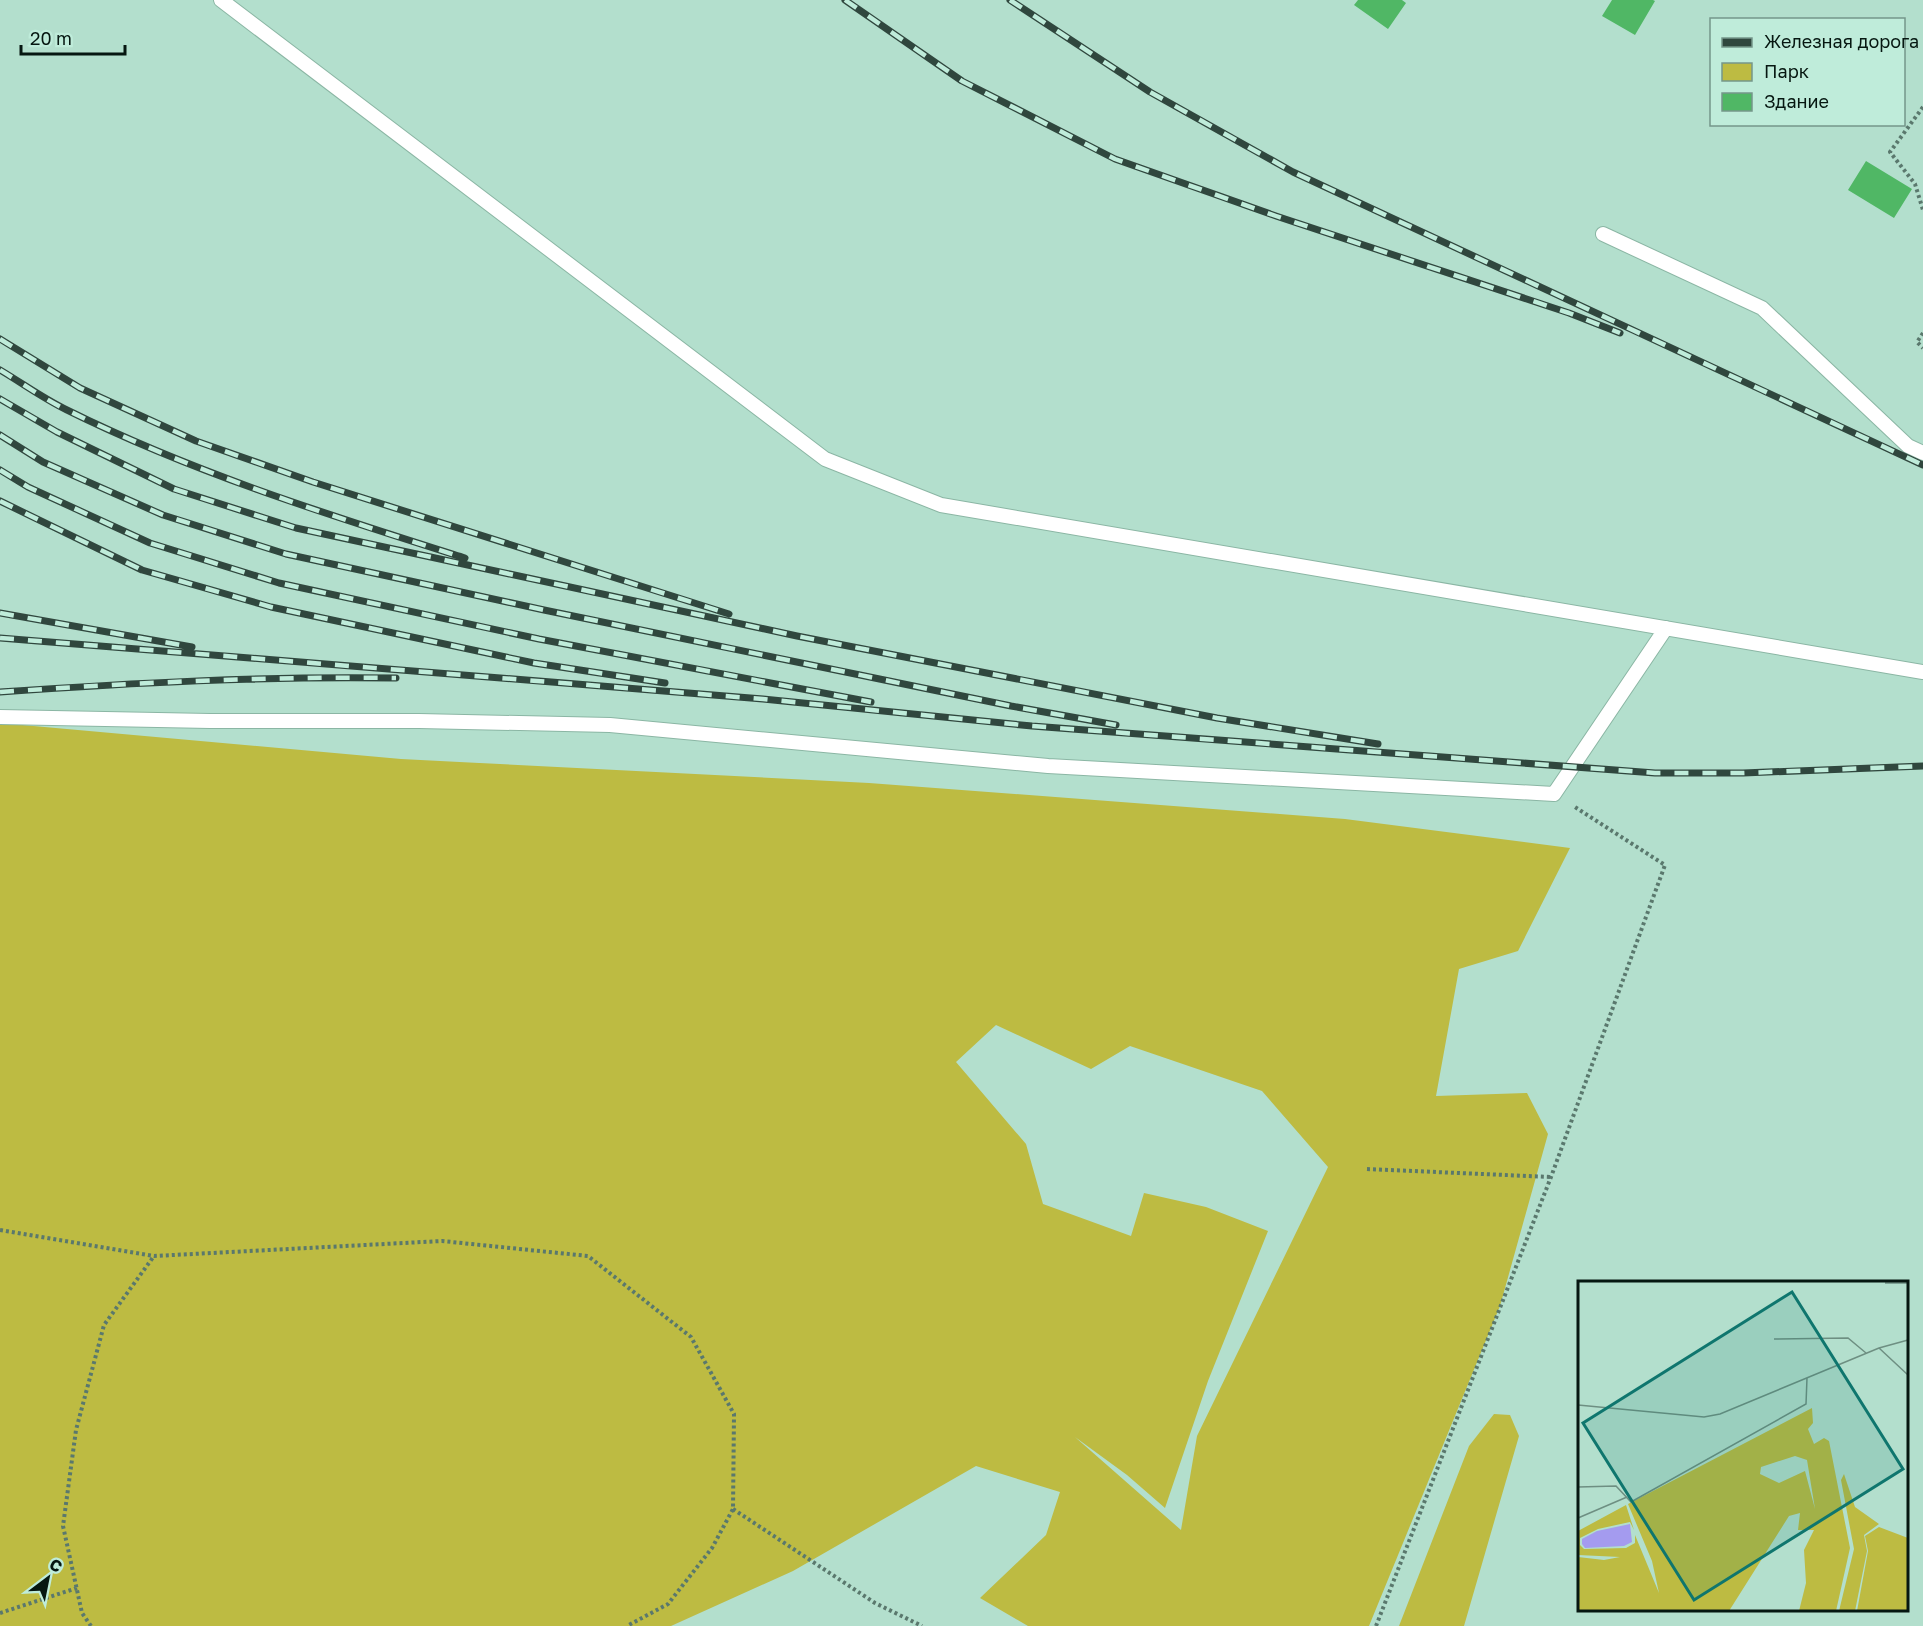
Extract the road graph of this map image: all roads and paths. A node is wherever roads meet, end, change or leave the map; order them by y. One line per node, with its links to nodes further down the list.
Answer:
1 (221, 0): 8 (lane)
2 (1923, 107): 3 (path)
3 (1923, 210)
4 (1603, 234): 7 (lane)
5 (1923, 333): 6 (path)
6 (1923, 348)
7 (1923, 453)
8 (1665, 628): 9 (lane); 11 (lane)
9 (1923, 672)
10 (0, 717): 11 (lane)
11 (1554, 794): 13 (path)
12 (1366, 1169): 13 (path)
13 (1551, 1177): 22 (path)
14 (0, 1230): 15 (path)
15 (154, 1256): 16 (path); 17 (path)
16 (733, 1509): 20 (path); 21 (path)
17 (77, 1588): 18 (path); 19 (path)
18 (0, 1613)
19 (91, 1626)
20 (627, 1626)
21 (922, 1626)
22 (1376, 1626)

